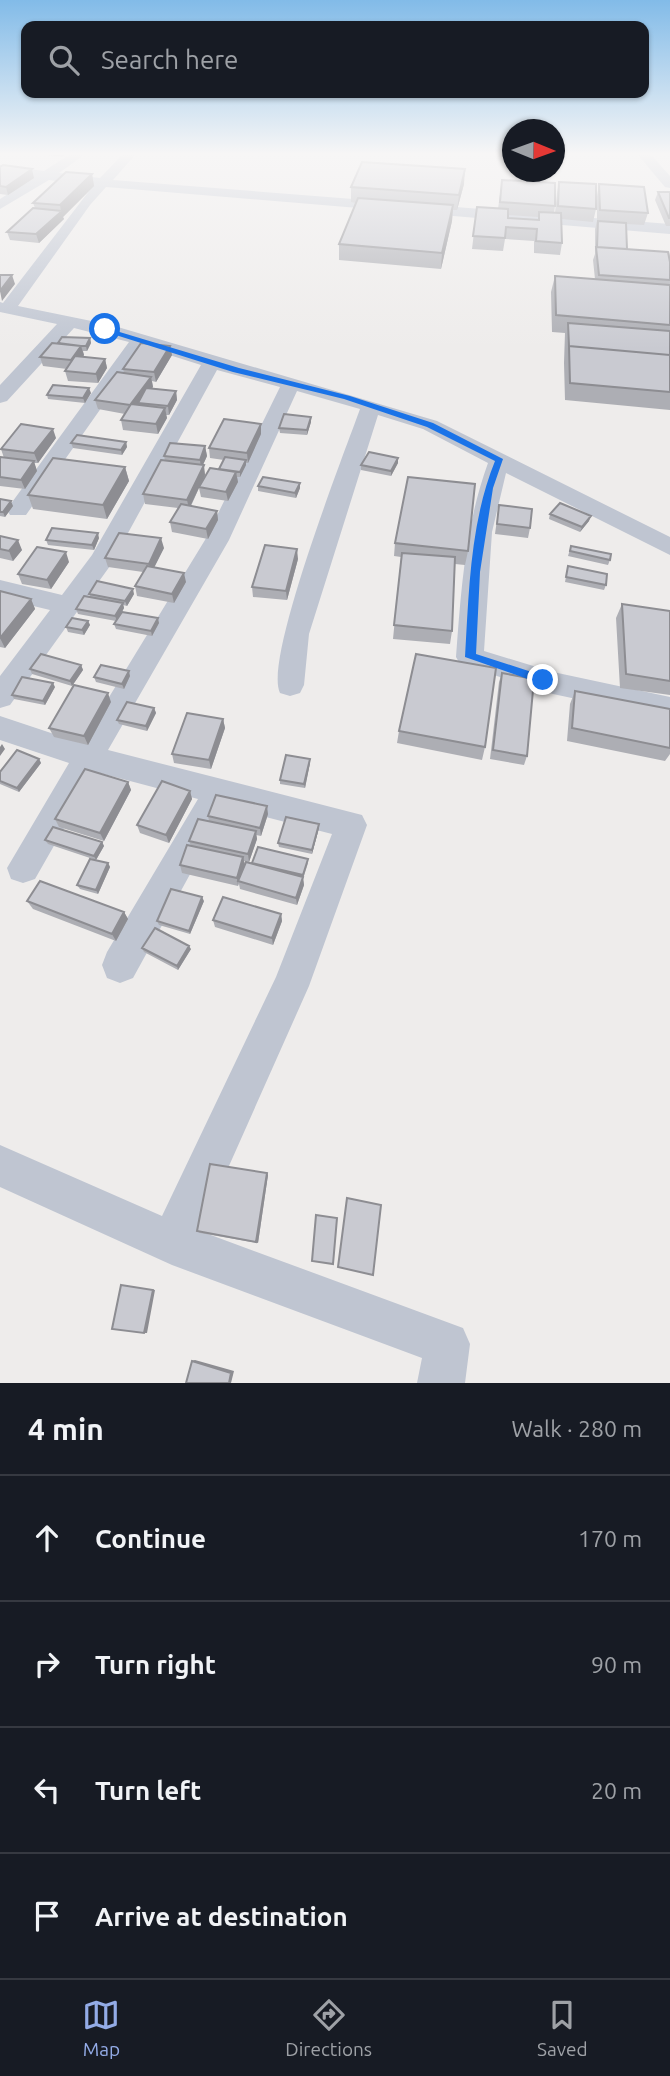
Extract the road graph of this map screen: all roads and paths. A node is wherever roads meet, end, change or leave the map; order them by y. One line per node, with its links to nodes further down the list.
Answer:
1 (73, 220): 4 (street)
2 (553, 220): 3 (street)
3 (670, 229)
4 (4, 307): 5 (street)
5 (71, 321): 6 (street); 9 (street)
6 (140, 340): 7 (street); 12 (street)
7 (212, 363): 8 (street); 15 (street)
8 (291, 384): 10 (street); 20 (street)
9 (0, 397)
10 (371, 406): 11 (street); 16 (street)
11 (500, 460): 13 (street); 18 (street)
12 (18, 510)
13 (670, 547)
14 (0, 589): 15 (street)
15 (67, 605): 17 (street)
16 (290, 685)
17 (0, 697)
18 (670, 708)
19 (0, 728): 20 (street)
20 (90, 758): 21 (street); 22 (street)
21 (220, 790): 23 (street); 25 (street)
22 (23, 868)
23 (120, 965)
24 (0, 1166): 25 (street)
25 (172, 1243): 26 (street)
26 (441, 1383)

